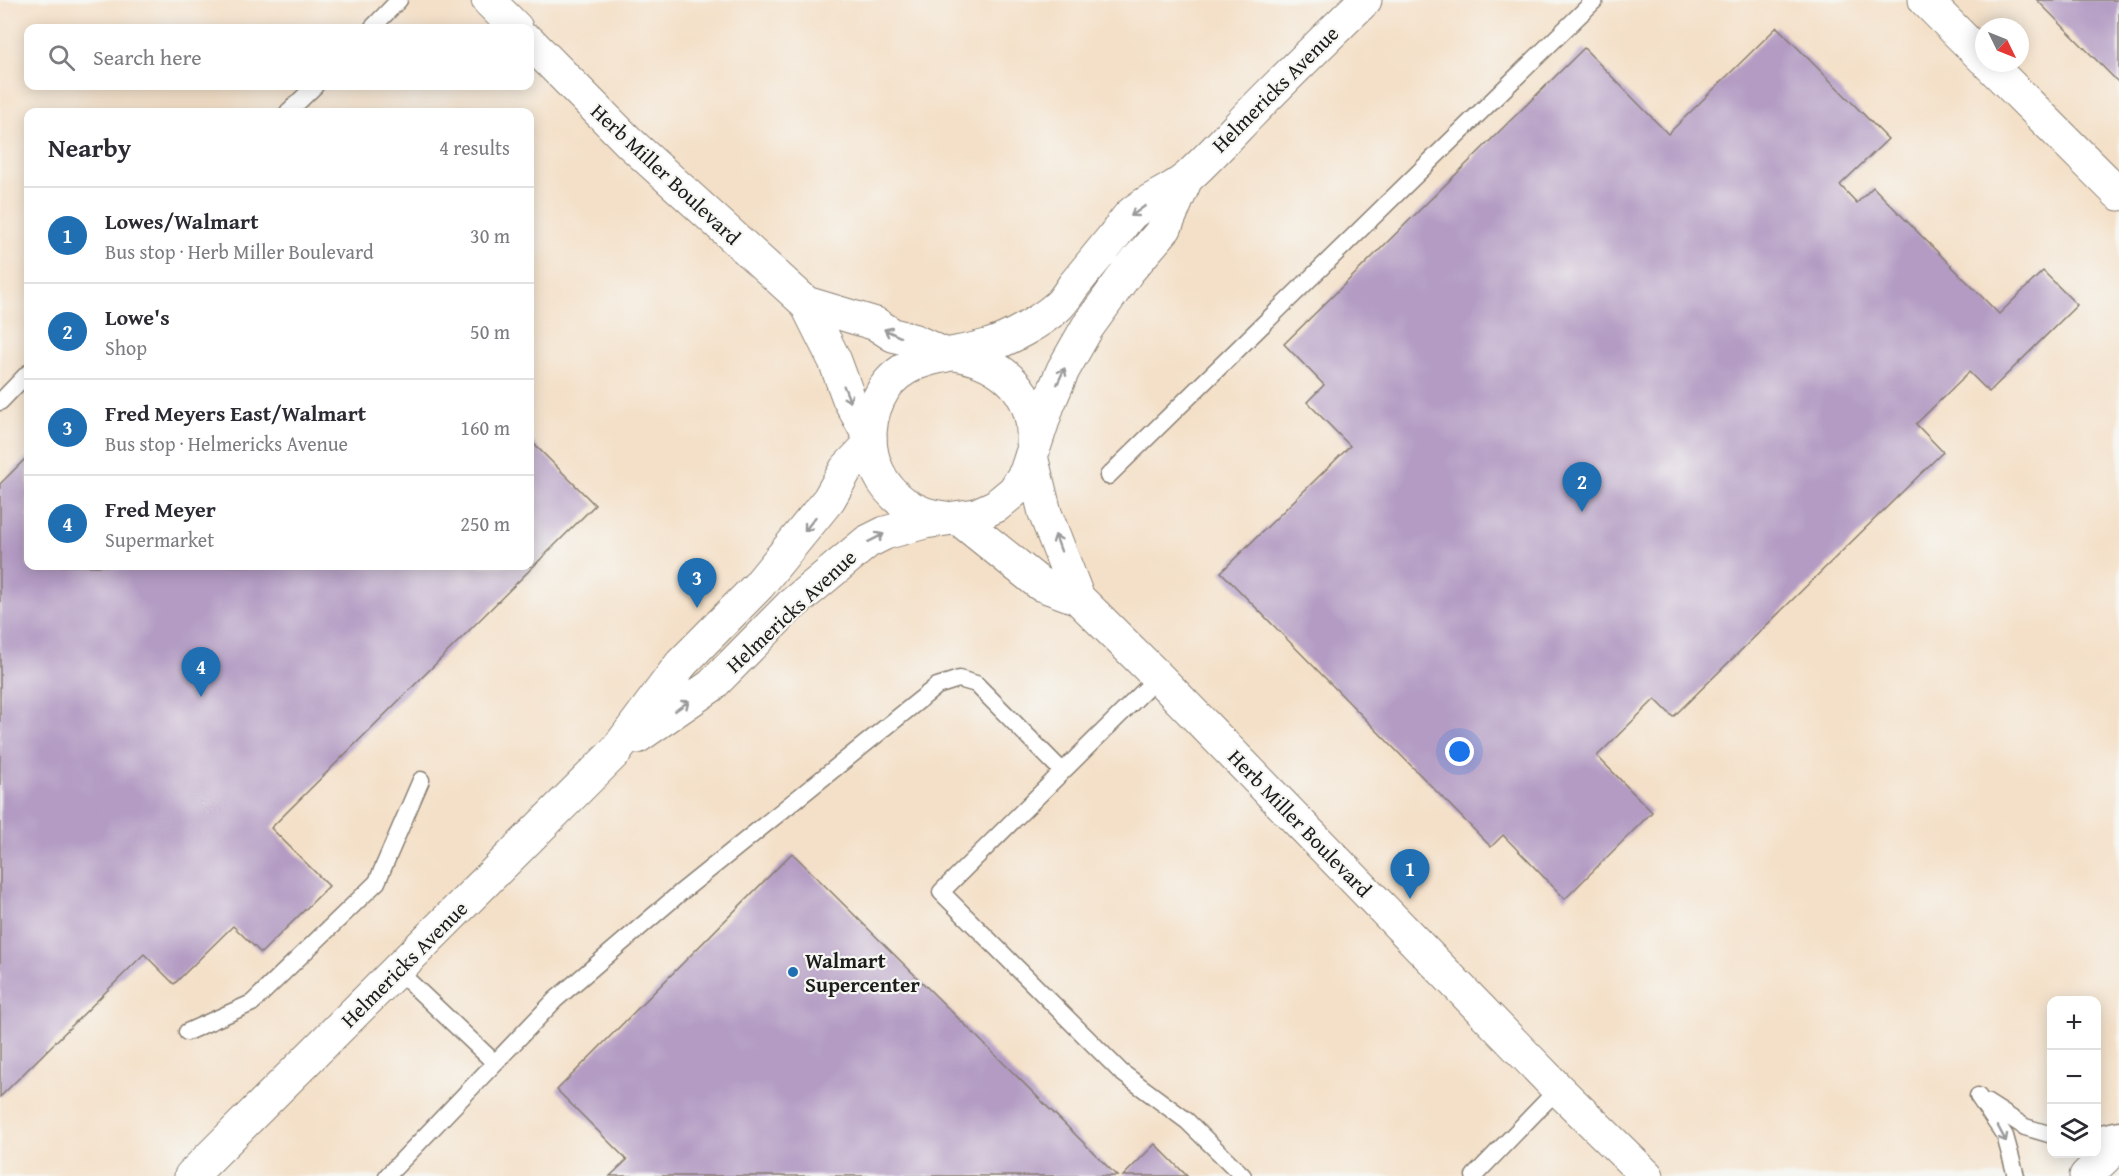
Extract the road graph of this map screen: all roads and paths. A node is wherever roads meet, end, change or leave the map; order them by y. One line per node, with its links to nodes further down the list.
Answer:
1 (399, 0): 6 (lane)
2 (488, 0): 7 (street)
3 (1365, 0): 13 (street, Helmericks Avenue)
4 (1595, 0): 21 (lane)
5 (1925, 0): 9 (street)
6 (376, 24)
7 (512, 24)
8 (534, 46): 15 (street, Herb Miller Boulevard)
9 (1975, 50)
10 (1997, 72): 14 (street)
11 (311, 90): 12 (lane)
12 (292, 108)
13 (1186, 179): 16 (street, Helmericks Avenue, one-way to 16); 20 (street, Helmericks Avenue, one-way to 13)
14 (2119, 194)
15 (806, 303): 16 (street, Herb Miller Boulevard, one-way to 15); 19 (street, Herb Miller Boulevard, one-way to 19)
16 (951, 355): 19 (street, Helmericks Avenue); 20 (street, Herb Miller Boulevard)
17 (24, 378): 18 (lane)
18 (0, 402)
19 (870, 441): 22 (street, Herb Miller Boulevard); 25 (street, Helmericks Avenue, one-way to 25)
20 (1032, 453): 22 (street, Helmericks Avenue); 23 (street, Herb Miller Boulevard, one-way to 20)
21 (1108, 476)
22 (955, 519): 23 (street, Herb Miller Boulevard); 25 (street, Helmericks Avenue, one-way to 22)
23 (1078, 598): 24 (street, Herb Miller Boulevard)
24 (1158, 677): 26 (lane); 31 (street, Herb Miller Boulevard)
25 (616, 751): 28 (street, Helmericks Avenue)
26 (1062, 771): 30 (lane); 38 (lane)
27 (421, 780): 29 (lane)
28 (398, 971): 30 (lane); 36 (street, Helmericks Avenue)
29 (187, 1032)
30 (495, 1063): 37 (lane)
31 (1558, 1089): 39 (lane); 40 (street, Herb Miller Boulevard)
32 (2119, 1129): 33 (lane)
33 (2101, 1133)
34 (2047, 1134): 41 (lane, one-way to 41)
35 (2119, 1144): 42 (street)
36 (191, 1176)
37 (387, 1176)
38 (1243, 1176)
39 (1474, 1176)
40 (1647, 1176)
41 (2016, 1176)
42 (2086, 1176)

